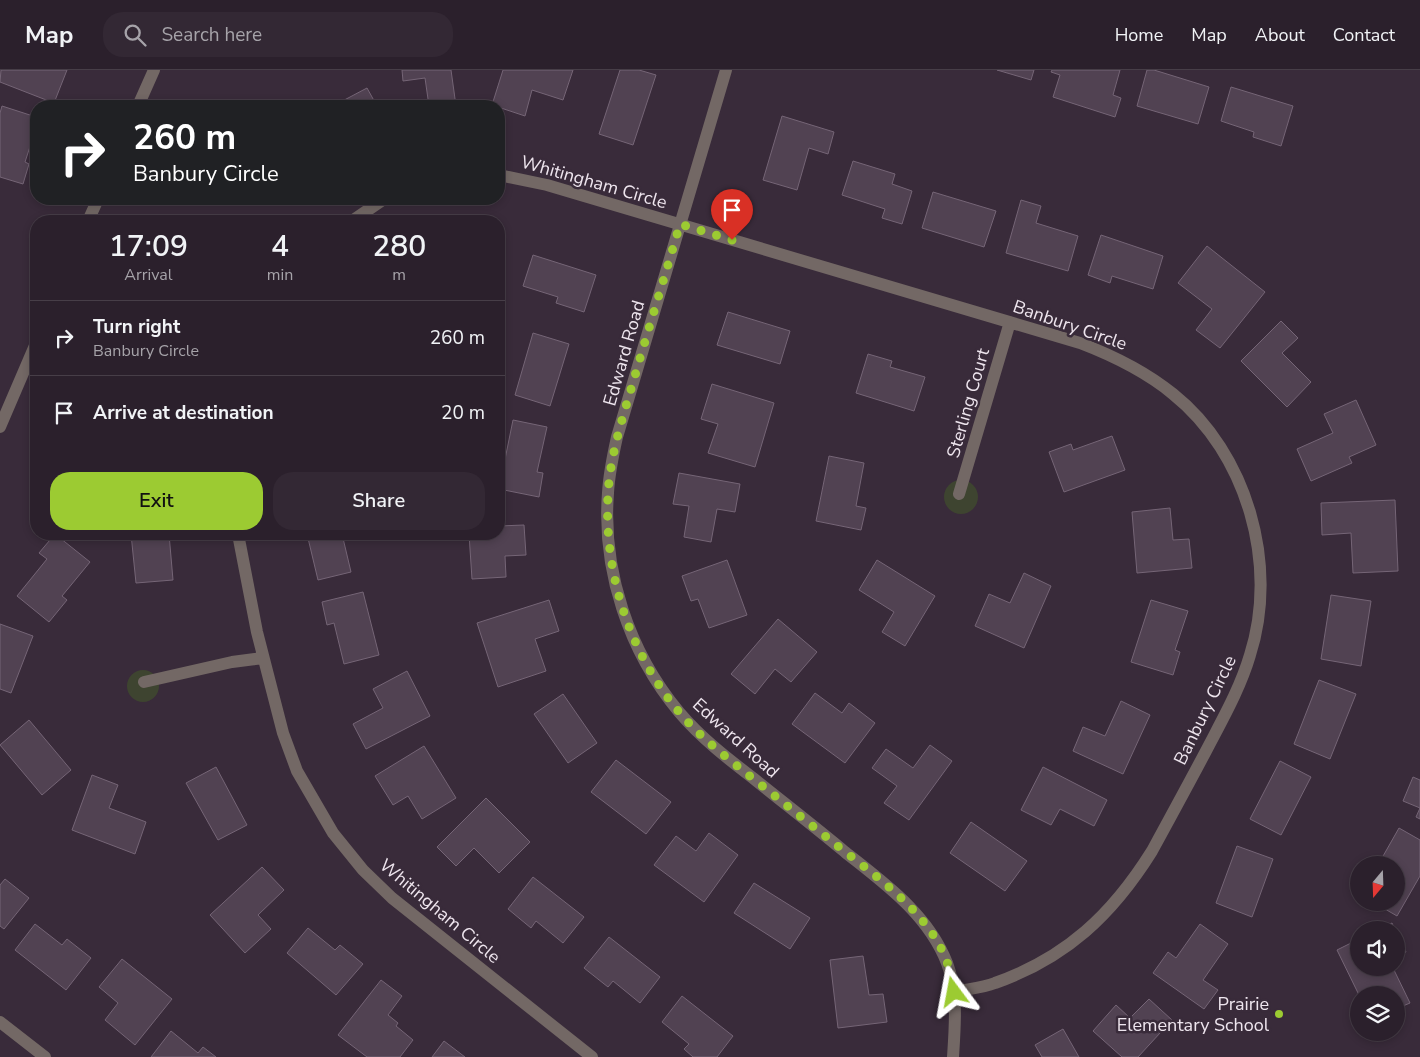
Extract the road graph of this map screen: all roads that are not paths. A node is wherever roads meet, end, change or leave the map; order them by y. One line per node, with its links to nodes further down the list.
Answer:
1 (154, 70): 3 (street)
2 (726, 70): 7 (street, Edward Road)
3 (141, 100)
4 (505, 176): 7 (street, Whitingham Circle)
5 (375, 205): 6 (street)
6 (361, 215)
7 (680, 224): 8 (street, Banbury Circle); 15 (street, Edward Road)
8 (1010, 322): 11 (street, Sterling Court); 15 (street, Banbury Circle)
9 (30, 356): 10 (street)
10 (0, 427)
11 (959, 494)
12 (239, 540): 13 (street, Whitingham Circle)
13 (263, 658): 14 (street); 18 (street, Whitingham Circle)
14 (144, 682)
15 (954, 992): 19 (street, Edward Road)
16 (0, 1022): 17 (street)
17 (45, 1057)
18 (592, 1057)
19 (953, 1057)

